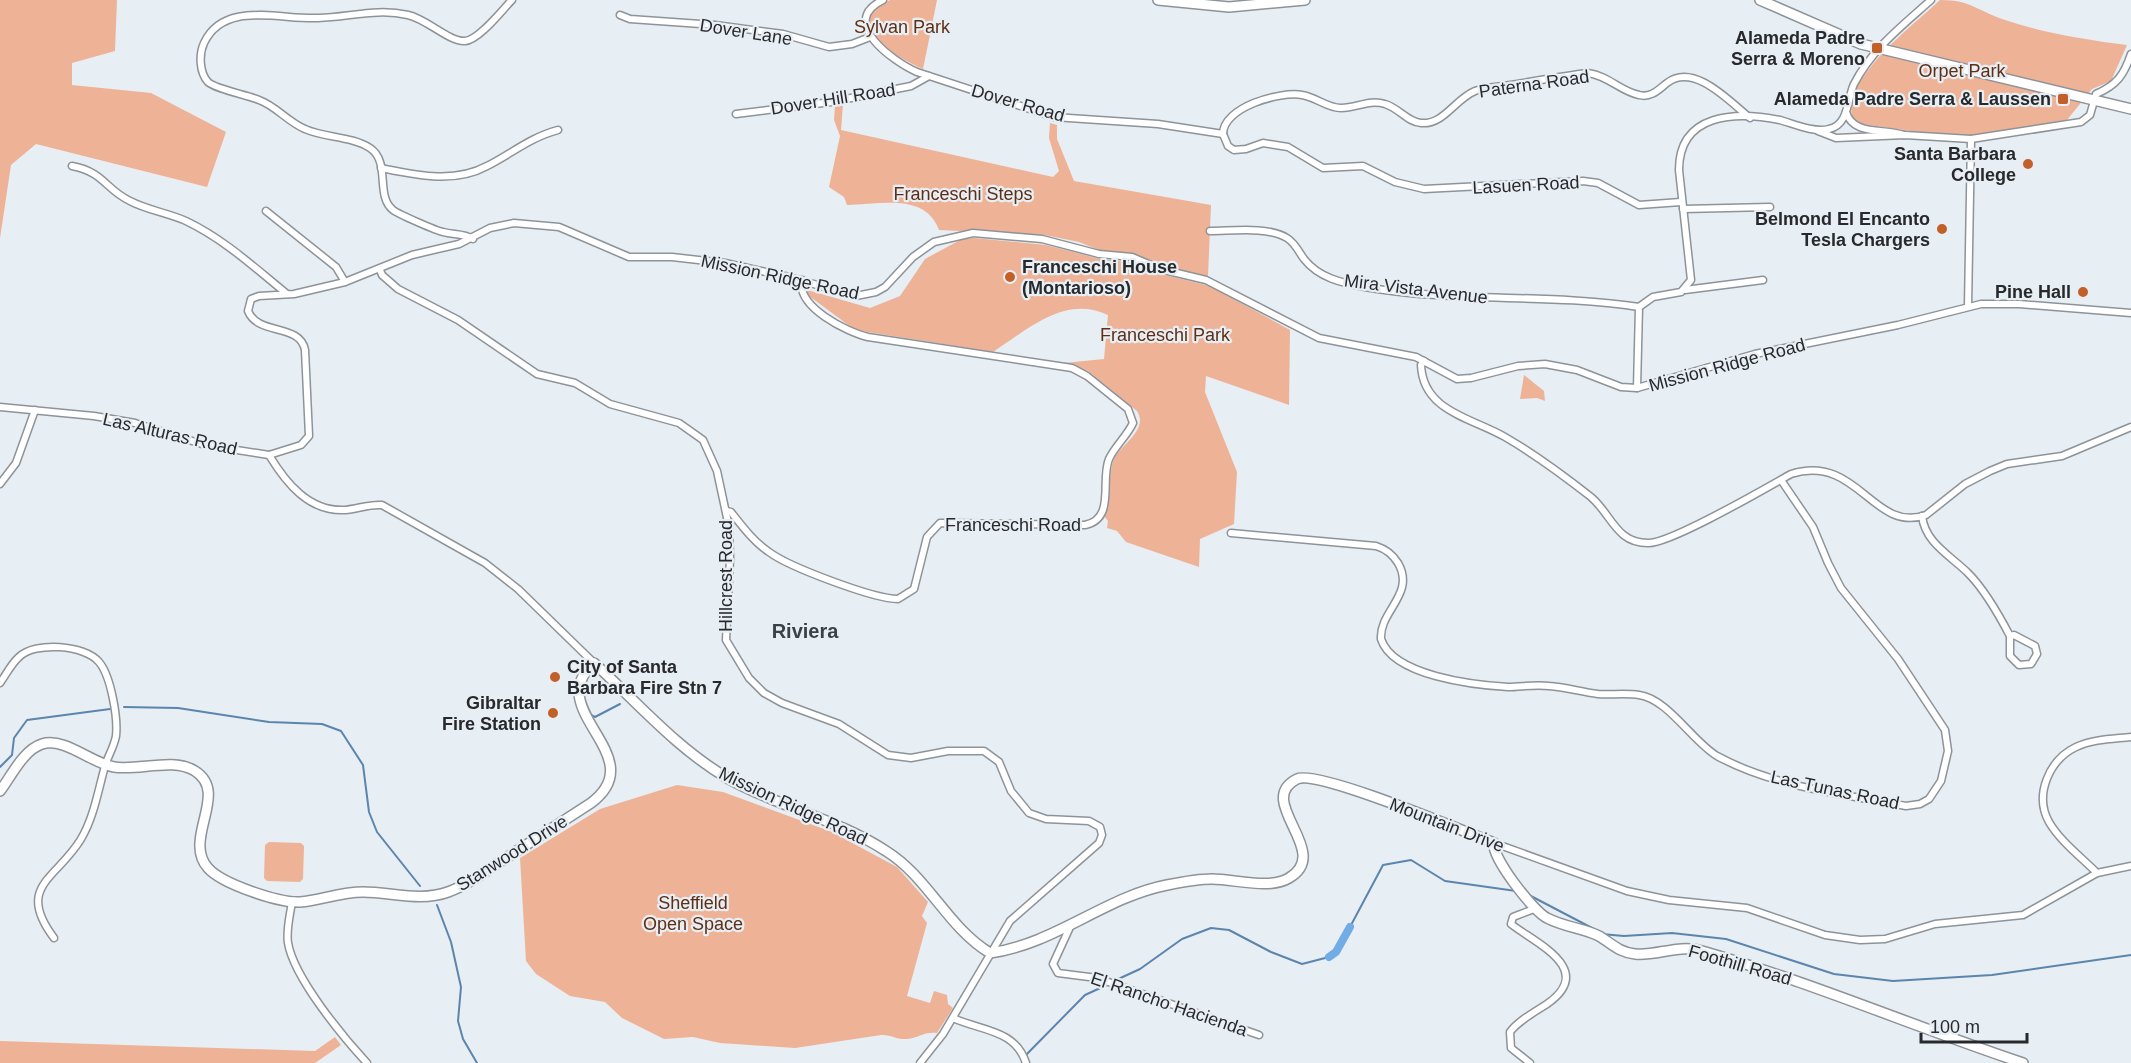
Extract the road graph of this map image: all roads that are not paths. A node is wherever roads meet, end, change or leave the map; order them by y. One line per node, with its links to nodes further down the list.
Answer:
1 (512, 0): 23 (street)
2 (883, 0): 8 (street)
3 (1158, 0): 4 (main road)
4 (1305, 0)
5 (1760, 0): 9 (main road)
6 (1931, 0): 9 (street)
7 (620, 15): 8 (street, Dover Lane)
8 (870, 36): 11 (street, Dover Road)
9 (1878, 49): 12 (main road); 14 (street)
10 (2131, 54): 12 (street)
11 (929, 76): 15 (street, Dover Hill Road); 19 (street, Dover Road)
12 (2094, 101): 13 (main road); 21 (street)
13 (2131, 109)
14 (1846, 111): 17 (street); 20 (street)
15 (736, 114)
16 (1750, 118): 17 (street); 19 (street, Paterna Road); 24 (street)
17 (1815, 129): 20 (street)
18 (558, 130): 23 (street)
19 (1223, 134): 24 (street, Lasuen Road)
20 (1905, 135): 21 (street)
21 (1971, 138): 36 (street)
22 (72, 166): 35 (street)
23 (381, 168): 29 (street)
24 (1682, 201): 26 (street)
25 (1770, 207): 26 (street)
26 (1683, 209): 34 (street)
27 (266, 211): 33 (street)
28 (1210, 231): 37 (street, Mira Vista Avenue)
29 (474, 239): 30 (street, Mission Ridge Road); 31 (street, Mission Ridge Road)
30 (380, 270): 33 (street, Mission Ridge Road); 47 (street, Hillcrest Road)
31 (802, 280): 39 (street, Mission Ridge Road); 47 (street, Franceschi Road)
32 (1763, 280): 34 (street)
33 (345, 282): 35 (street, Mission Ridge Road)
34 (1685, 290): 37 (street)
35 (287, 294): 44 (street, Mission Ridge Road)
36 (1968, 306): 38 (street, Mission Ridge Road); 40 (street, Mission Ridge Road)
37 (1639, 307): 40 (street)
38 (2131, 313)
39 (1424, 361): 40 (street, Mission Ridge Road); 45 (street)
40 (1637, 388)
41 (0, 407): 42 (street, Las Alturas Road)
42 (35, 410): 44 (street, Las Alturas Road); 46 (street)
43 (2131, 427): 48 (street)
44 (269, 455): 51 (street, Mission Ridge Road)
45 (1781, 480): 48 (street); 49 (street, Las Tunas Road)
46 (0, 484)
47 (727, 511): 63 (street, Hillcrest Road)
48 (1922, 516): 50 (street)
49 (1231, 533)
50 (2010, 636): 50 (street)
51 (594, 663): 59 (main road, Stanwood Drive); 63 (main road, Mission Ridge Road)
52 (0, 683): 54 (street)
53 (2131, 737): 58 (street)
54 (105, 765): 55 (main road, Stanwood Drive); 59 (main road, Stanwood Drive); 62 (street)
55 (0, 791)
56 (1494, 843): 58 (street, Mountain Drive); 60 (main road, Foothill Road); 61 (main road, Mountain Drive)
57 (2131, 866): 58 (street, Mountain Drive)
58 (2097, 873)
59 (292, 902): 66 (street)
60 (1534, 909): 69 (street); 70 (main road, Foothill Road)
61 (1070, 927): 63 (main road, Mountain Drive); 65 (street, El Rancho Hacienda)
62 (54, 938)
63 (990, 953): 64 (street)
64 (953, 1018): 67 (street); 68 (street)
65 (1259, 1035)
66 (367, 1063)
67 (920, 1063)
68 (1026, 1063)
69 (1530, 1063)
70 (2023, 1063)

